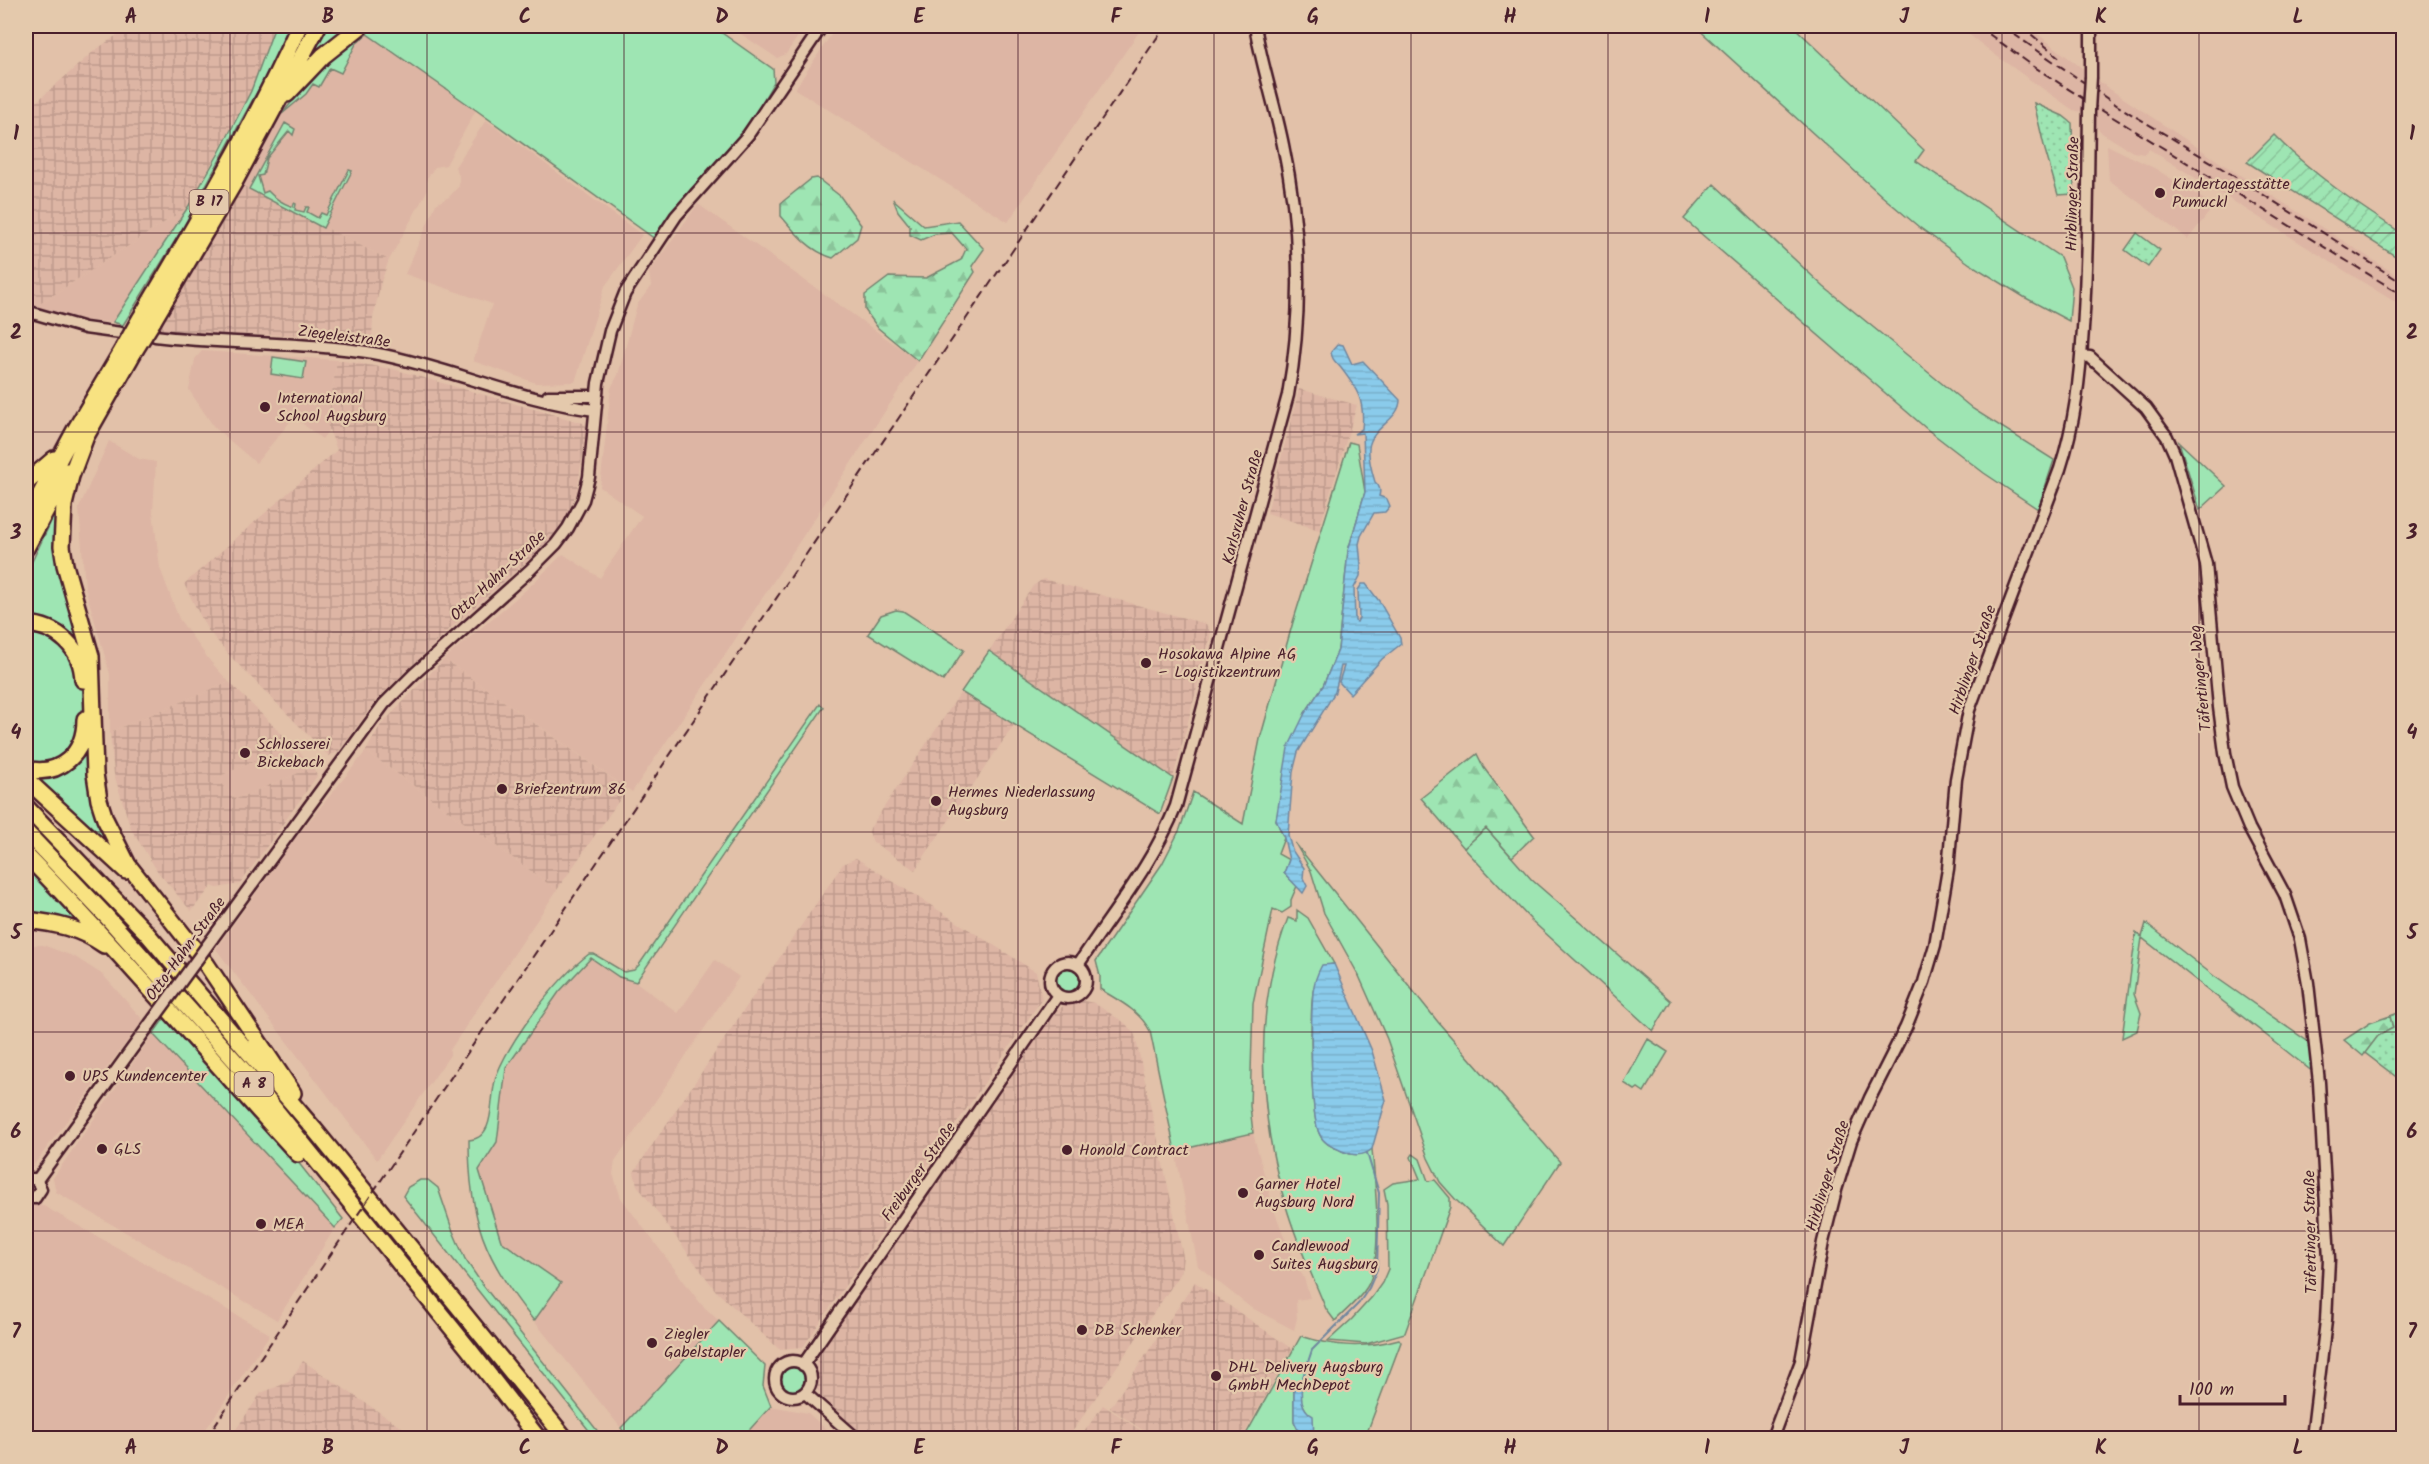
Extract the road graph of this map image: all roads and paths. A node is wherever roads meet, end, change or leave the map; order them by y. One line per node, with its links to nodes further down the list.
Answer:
1 (299, 26): 8 (highway)
2 (305, 26): 8 (highway, B 17)
3 (318, 26): 9 (highway, B 17)
4 (361, 26): 9 (highway)
5 (822, 26): 15 (street, Otto-Hahn-Straße)
6 (1255, 26): 30 (street, Karlsruher Straße)
7 (2091, 26): 13 (street, Hirblinger Straße, bridge)
8 (274, 82): 11 (highway, B 17)
9 (273, 110): 11 (highway, B 17)
10 (26, 310): 12 (street)
11 (149, 325): 14 (street, Ziegeleistraße); 17 (highway, B 17, bridge)
12 (121, 333)
13 (2081, 356): 32 (street, Täfertinger Weg); 42 (street, Hirblinger Straße)
14 (524, 396): 15 (street, Ziegeleistraße); 16 (street, Ziegeleistraße)
15 (597, 396): 16 (street, Otto-Hahn-Straße)
16 (595, 410): 34 (street, Otto-Hahn-Straße, bridge)
17 (80, 433): 18 (highway); 19 (highway); 20 (highway); 27 (highway)
18 (26, 483)
19 (26, 521)
20 (26, 548)
21 (26, 624): 22 (highway)
22 (26, 770)
23 (26, 779): 27 (highway)
24 (26, 807): 33 (highway, A 8)
25 (26, 832): 35 (highway, A 8)
26 (26, 855): 29 (highway)
27 (144, 887): 33 (highway)
28 (26, 920): 29 (highway)
29 (125, 960): 35 (highway)
30 (1078, 965): 31 (street); 31 (street)
31 (1058, 995): 37 (street, Freiburger Straße)
32 (2313, 1025): 43 (street, Täfertinger Straße)
33 (314, 1129): 40 (highway, A 8)
34 (31, 1180): 36 (street, Otto-Hahn-Straße)
35 (341, 1192): 39 (highway, A 8)
36 (26, 1198)
37 (803, 1365): 38 (street); 38 (street)
38 (805, 1393): 41 (street)
39 (538, 1438)
40 (565, 1438)
41 (856, 1438)
42 (1773, 1438)
43 (2312, 1438)

